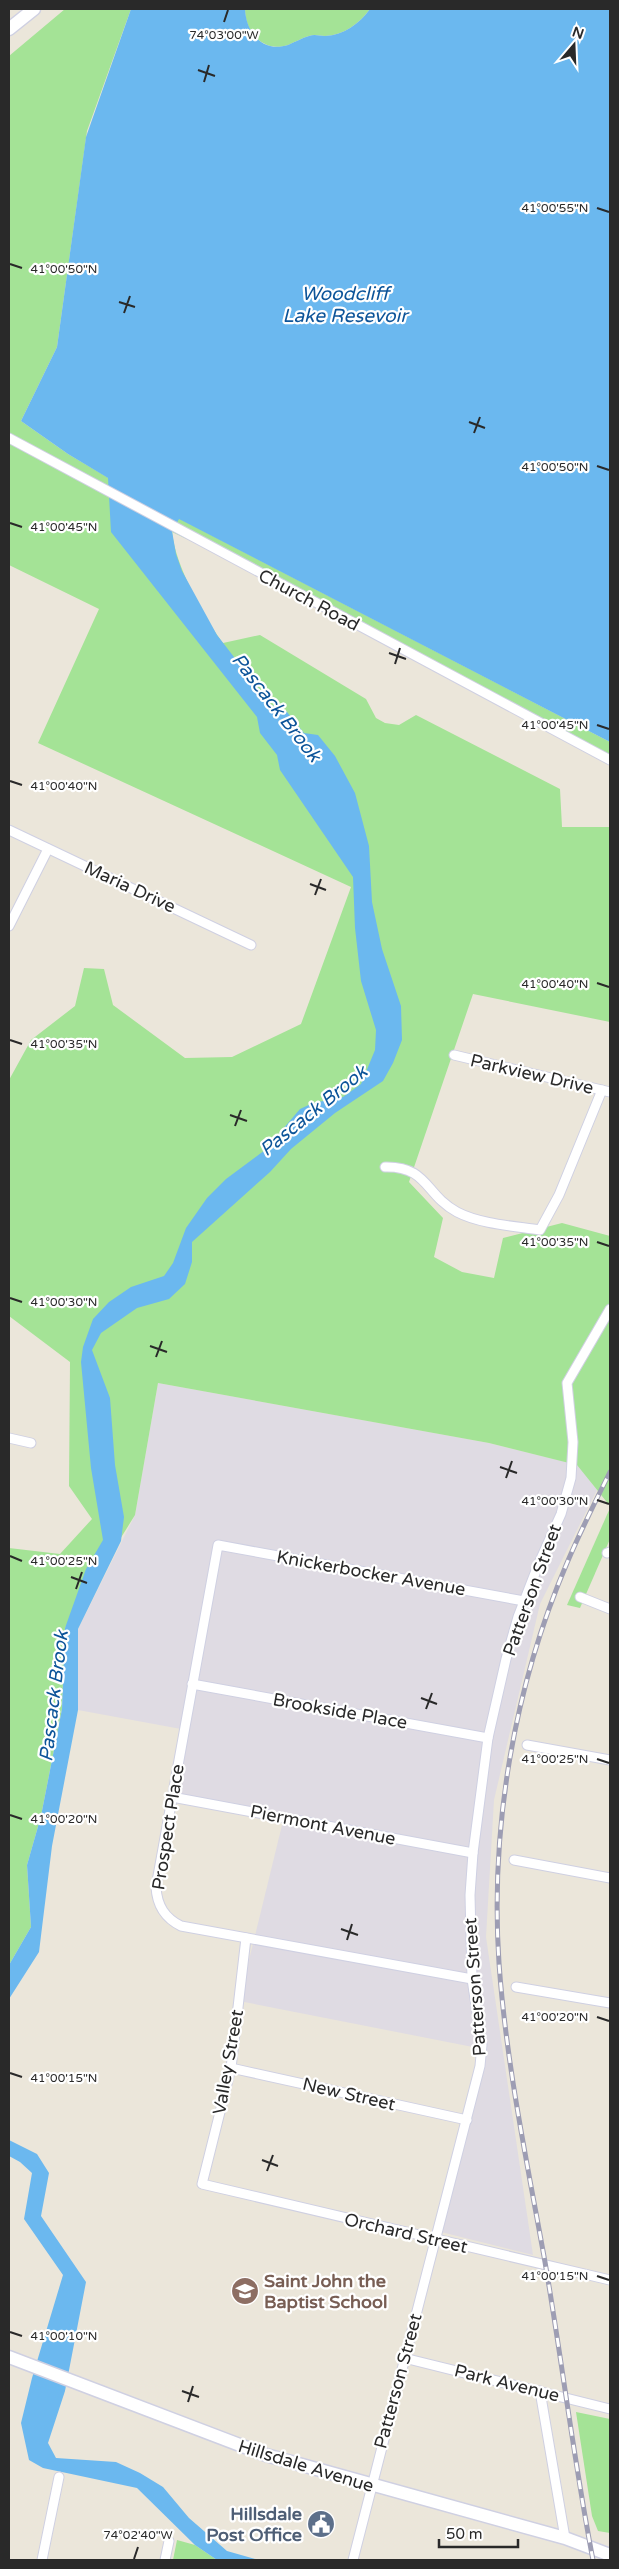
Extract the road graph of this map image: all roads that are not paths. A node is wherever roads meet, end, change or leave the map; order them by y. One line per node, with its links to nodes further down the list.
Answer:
1 (34, 9): 2 (street)
2 (9, 29)
3 (9, 438): 4 (street, Church Road)
4 (610, 760)
5 (9, 830): 6 (street, Maria Drive)
6 (48, 849): 7 (street); 8 (street, Maria Drive)
7 (9, 926)
8 (251, 945)
9 (454, 1056): 10 (street, Parkview Drive)
10 (606, 1091): 11 (street)
11 (385, 1167)
12 (610, 1309): 17 (street, Patterson Street)
13 (9, 1438): 14 (street)
14 (31, 1443)
15 (218, 1545): 17 (street, Knickerbocker Avenue); 19 (street, Prospect Place)
16 (580, 1597): 18 (street)
17 (524, 1601): 20 (street, Patterson Street)
18 (610, 1609)
19 (192, 1684): 20 (street, Brookside Place); 23 (street, Prospect Place)
20 (488, 1738): 24 (street, Patterson Street)
21 (527, 1745): 22 (street)
22 (610, 1760)
23 (172, 1797): 24 (street, Piermont Avenue); 27 (street, Prospect Place)
24 (473, 1853): 28 (street, Patterson Street)
25 (514, 1860): 26 (street)
26 (610, 1878)
27 (246, 1938): 28 (street, Prospect Place); 31 (street, Valley Street)
28 (472, 1979): 32 (street, Patterson Street)
29 (516, 1987): 30 (street)
30 (610, 2003)
31 (231, 2068): 32 (street, New Street); 33 (street, Valley Street)
32 (467, 2120): 34 (street, Patterson Street)
33 (202, 2184): 34 (street, Orchard Street)
34 (436, 2241): 35 (street, Orchard Street); 37 (street, Patterson Street)
35 (610, 2280)
36 (9, 2357): 41 (street, Hillsdale Avenue)
37 (404, 2358): 38 (street, Park Avenue); 41 (street, Patterson Street)
38 (540, 2391): 39 (street, Park Avenue); 42 (street)
39 (610, 2409)
40 (59, 2477): 45 (street)
41 (372, 2486): 42 (street, Hillsdale Avenue); 47 (street, Patterson Street)
42 (565, 2538): 44 (street, Hillsdale Avenue)
43 (169, 2541): 46 (street)
44 (610, 2555)
45 (42, 2560)
46 (165, 2560)
47 (353, 2560)

